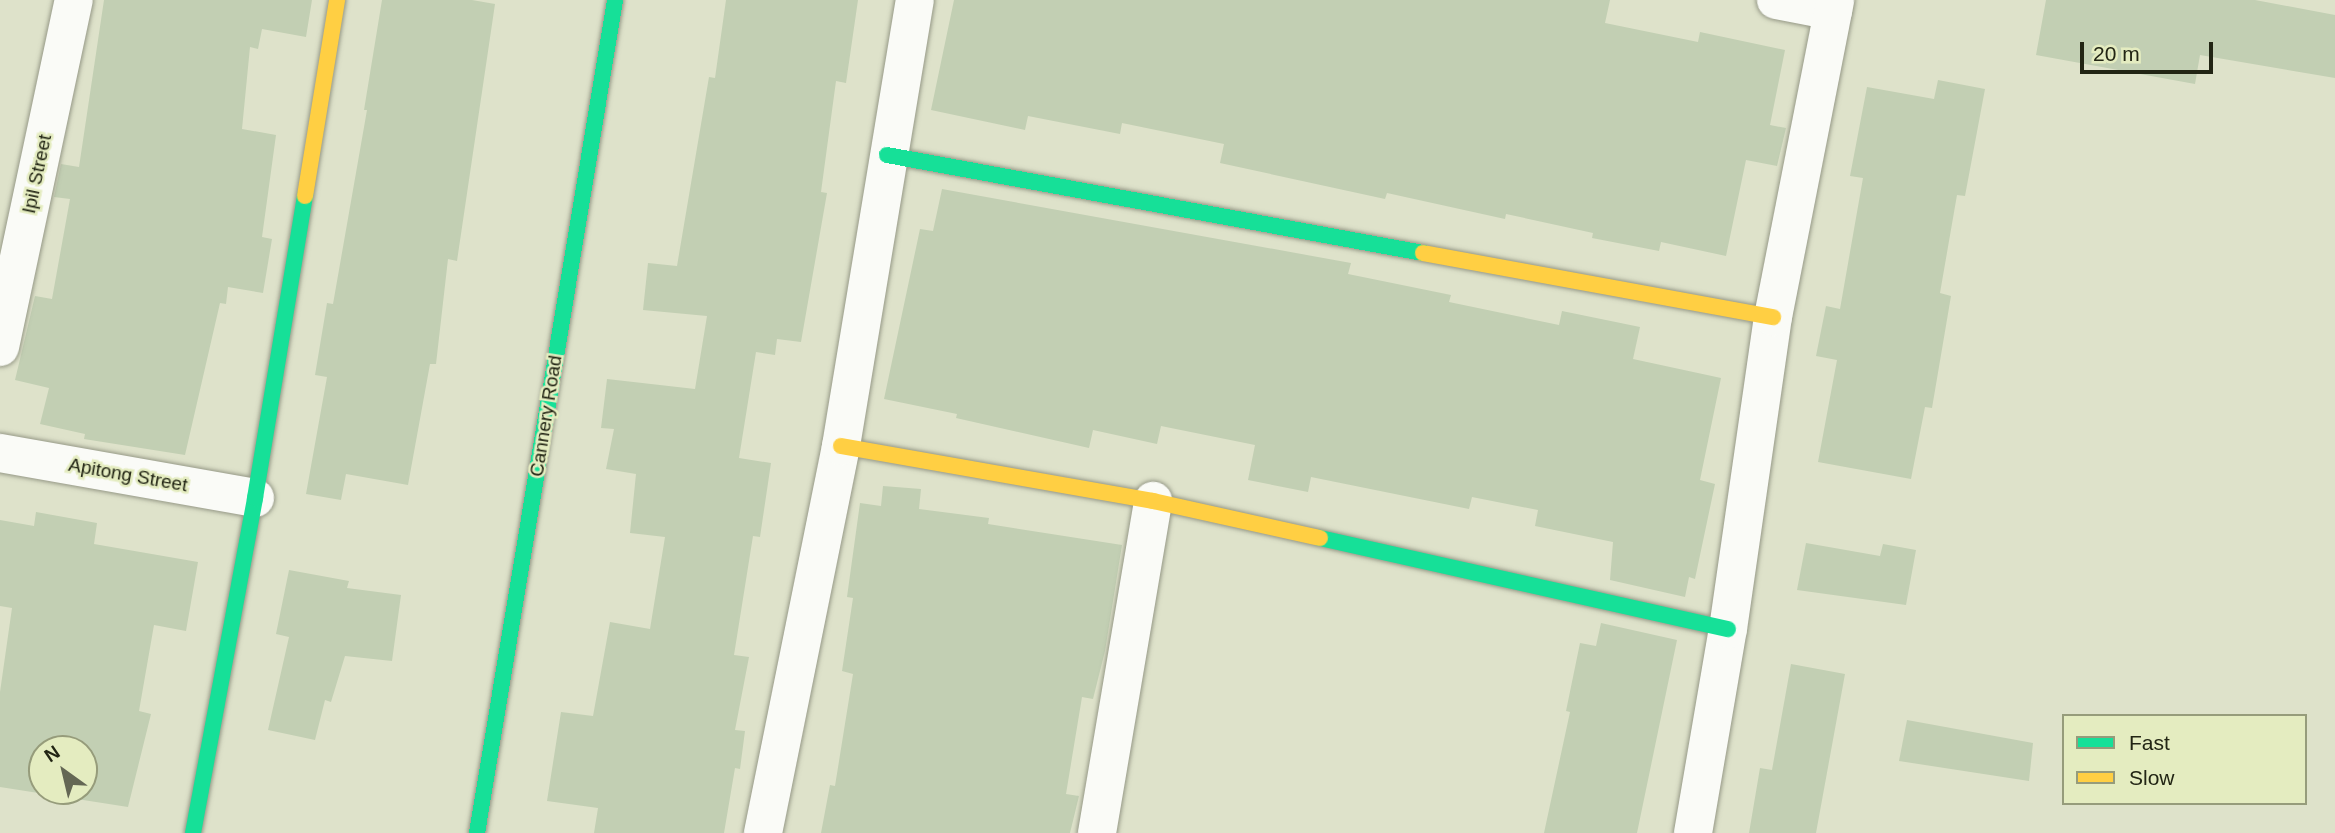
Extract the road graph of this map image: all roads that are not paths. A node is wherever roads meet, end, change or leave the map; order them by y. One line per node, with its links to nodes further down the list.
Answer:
1 (74, 0): 9 (street, Ipil Street)
2 (337, 0): 12 (street)
3 (615, 0): 16 (street, Cannery Road)
4 (915, 0): 7 (street)
5 (1776, 0): 6 (street)
6 (1834, 6): 8 (street)
7 (887, 155): 8 (street); 10 (street)
8 (1773, 317): 14 (street)
9 (0, 347)
10 (841, 446): 13 (street); 17 (street)
11 (0, 453): 12 (street, Apitong Street)
12 (256, 498): 15 (street)
13 (1153, 501): 14 (street); 18 (street)
14 (1728, 629): 19 (street)
15 (194, 833)
16 (477, 833)
17 (763, 833)
18 (1097, 833)
19 (1693, 833)

